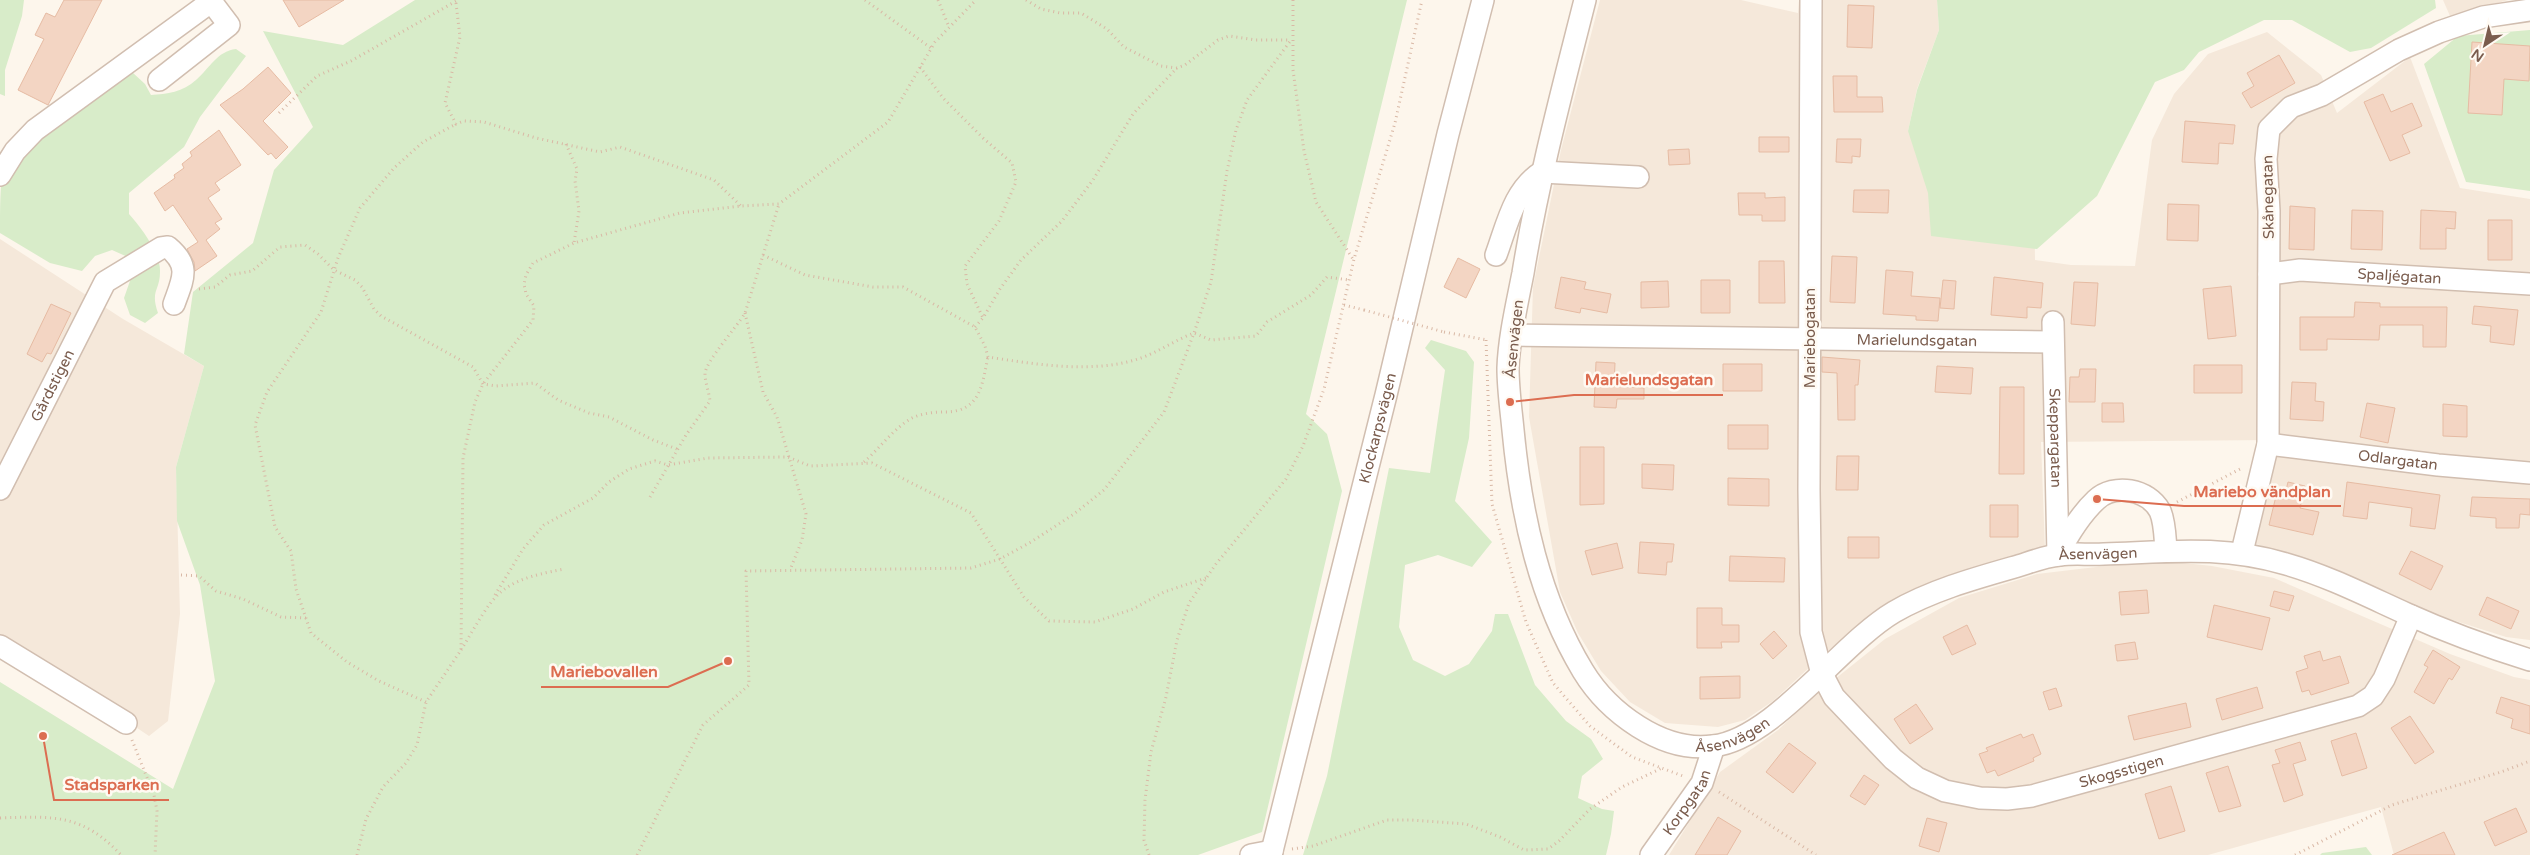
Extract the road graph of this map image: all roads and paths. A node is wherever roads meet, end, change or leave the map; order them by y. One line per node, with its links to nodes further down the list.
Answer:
1 (865, 0): 15 (path)
2 (938, 0): 13 (path)
3 (976, 0): 13 (path)
4 (1026, 0): 17 (path)
5 (1293, 0): 14 (path)
6 (1422, 0): 30 (path)
7 (1483, 0): 76 (street, Klockarpsvägen)
8 (1585, 0): 22 (street, Åsenvägen)
9 (1811, 0): 43 (street, Mariebogatan)
10 (211, 1): 18 (street); 23 (street)
11 (457, 1): 19 (path); 20 (path)
12 (2530, 10): 32 (street, Skånegatan)
13 (949, 28): 15 (path)
14 (1292, 40): 17 (path); 30 (path); 41 (path)
15 (931, 48): 16 (path)
16 (920, 67): 25 (path); 38 (path)
17 (1177, 68): 38 (path)
18 (159, 80)
19 (278, 113)
20 (456, 124): 21 (path); 31 (path)
21 (566, 144): 26 (path); 27 (path)
22 (1542, 172): 24 (street); 29 (street); 42 (street, Åsenvägen)
23 (0, 175)
24 (1638, 177)
25 (779, 204): 26 (path); 28 (path)
26 (741, 206): 27 (path)
27 (574, 243): 45 (path)
28 (763, 255): 37 (path); 39 (path)
29 (1496, 255)
30 (1354, 259): 33 (path)
31 (334, 270): 35 (path); 45 (path); 65 (path)
32 (2269, 274): 34 (street, Spaljégatan); 47 (street, Skånegatan)
33 (1349, 280): 36 (path); 41 (path)
34 (2530, 284)
35 (178, 295): 52 (street, Gårdstigen)
36 (1344, 305): 42 (path, bridge); 62 (path)
37 (745, 313): 46 (path); 48 (path)
38 (983, 318): 39 (path)
39 (974, 327): 44 (path)
40 (2053, 332): 43 (street, Marielundsgatan); 57 (street, Skeppargatan)
41 (1194, 333): 44 (path); 58 (path)
42 (1512, 335): 43 (street, Marielundsgatan); 72 (street, Åsenvägen)
43 (1811, 338): 69 (street, Mariebogatan)
44 (988, 357): 49 (path)
45 (483, 384): 46 (path); 67 (path)
46 (677, 449): 50 (path)
47 (2265, 451): 51 (street, Odlargatan); 54 (path); 56 (street, Skånegatan)
48 (788, 457): 49 (path); 50 (path); 60 (path)
49 (863, 462): 58 (path)
50 (668, 465): 53 (path); 63 (path)
51 (2530, 473)
52 (0, 489)
53 (650, 497)
54 (2160, 511): 55 (street); 57 (street)
55 (2166, 550): 56 (street, Åsenvägen); 57 (street, Åsenvägen)
56 (2242, 552): 64 (street, Åsenvägen)
57 (2058, 555): 69 (street, Åsenvägen)
58 (1000, 560): 60 (path); 62 (path)
59 (564, 569): 63 (path)
60 (790, 570): 80 (path)
61 (181, 576): 65 (path)
62 (1206, 578): 81 (path)
63 (495, 595): 67 (path)
64 (2411, 616): 68 (street, Åsenvägen); 69 (street, Skogsstigen)
65 (306, 618): 70 (path)
66 (0, 646): 71 (street)
67 (460, 650): 70 (path)
68 (2530, 660)
69 (1822, 674): 72 (street, Åsenvägen)
70 (426, 702): 79 (path)
71 (126, 723): 78 (path)
72 (1714, 746): 83 (street, Korpgatan)
73 (2530, 761): 84 (path)
74 (1662, 768): 76 (path)
75 (0, 818): 77 (path)
76 (1271, 853): 82 (street)
77 (121, 855)
78 (155, 855)
79 (356, 855)
80 (637, 855)
81 (1149, 855)
82 (1251, 855)
83 (1651, 855)
84 (2294, 855)

